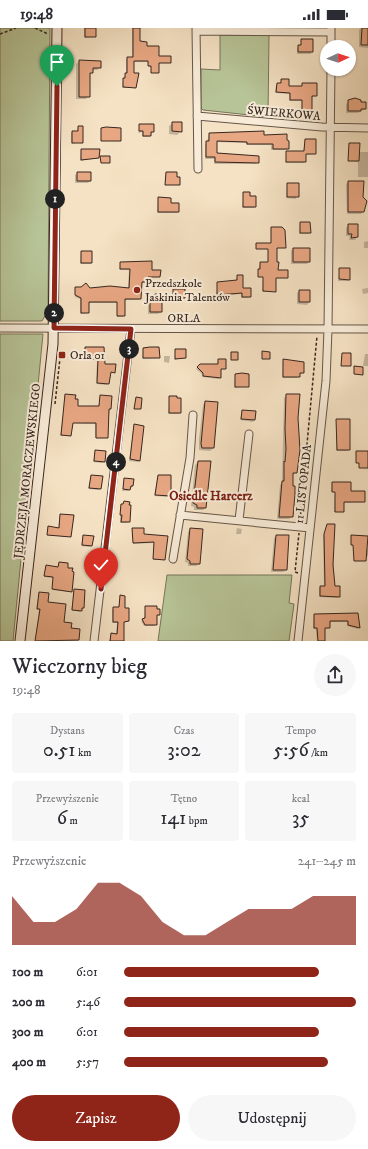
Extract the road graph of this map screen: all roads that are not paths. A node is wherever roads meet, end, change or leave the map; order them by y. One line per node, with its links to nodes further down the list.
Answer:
1 (196, 30): 2 (street); 5 (street)
2 (331, 30)
3 (58, 33): 10 (street, JĘDRZEJA MORACZEWSKIEGO)
4 (331, 76): 6 (street, 11 LISTOPADA)
5 (197, 116): 6 (street, ŚWIERKOWA); 8 (street)
6 (330, 128): 7 (street, ŚWIERKOWA); 11 (street, 11 LISTOPADA)
7 (368, 128)
8 (198, 169)
9 (0, 328): 10 (street, ORLA)
10 (54, 328): 12 (street, ORLA); 20 (street, JĘDRZEJA MORACZEWSKIEGO)
11 (328, 328): 12 (street, ORLA); 13 (street, ORLA); 18 (street, 11 LISTOPADA)
12 (131, 329): 21 (street)
13 (368, 329)
14 (193, 415): 16 (street)
15 (250, 434): 17 (street)
16 (180, 515): 17 (street); 19 (street)
17 (239, 520): 18 (street)
18 (310, 528): 22 (street, 11 LISTOPADA)
19 (174, 559)
20 (20, 641)
21 (94, 641)
22 (298, 641)

